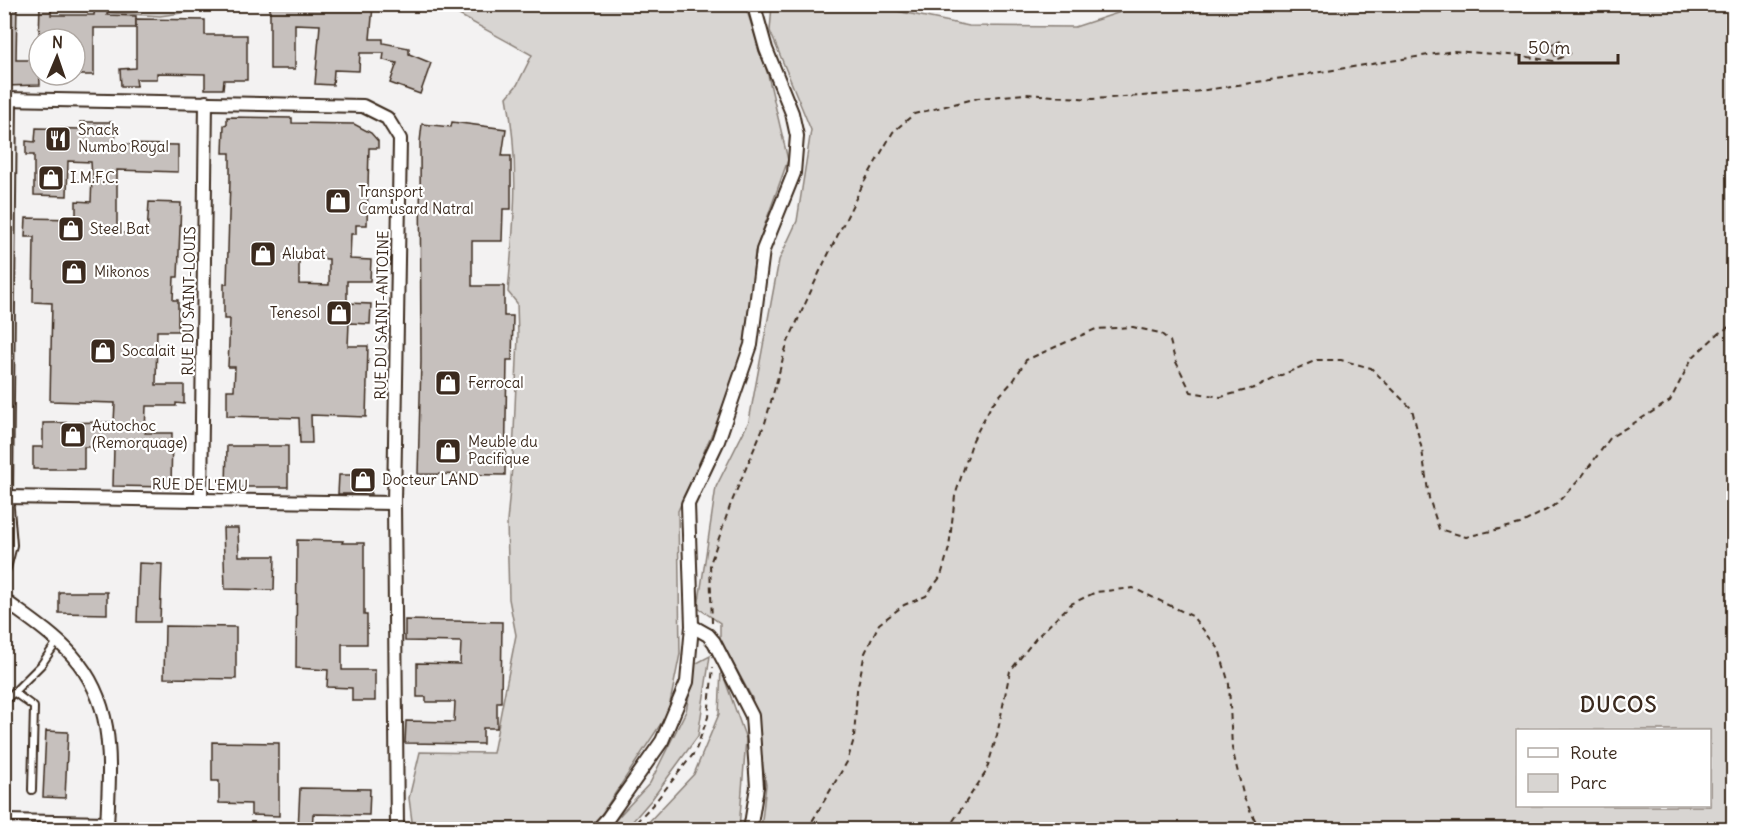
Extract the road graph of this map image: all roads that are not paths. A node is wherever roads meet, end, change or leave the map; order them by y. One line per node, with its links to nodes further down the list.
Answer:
1 (757, 4): 9 (street)
2 (7, 99): 3 (street, RUE DU SAINT-ANTOINE); 4 (street)
3 (206, 102): 5 (street, RUE DU SAINT-LOUIS); 6 (street, RUE DU SAINT-ANTOINE)
4 (6, 497): 5 (street, RUE DE L'EMU); 7 (street)
5 (201, 500): 6 (street, RUE DE L'EMU)
6 (394, 503): 16 (street, RUE DU SAINT-ANTOINE)
7 (4, 568)
8 (4, 600): 10 (street)
9 (692, 626): 17 (street); 18 (street)
10 (57, 642): 11 (lane); 15 (street)
11 (15, 693): 12 (lane); 13 (lane)
12 (4, 702)
13 (32, 790)
14 (4, 818): 15 (lane)
15 (108, 825)
16 (397, 830)
17 (597, 830)
18 (750, 830)

